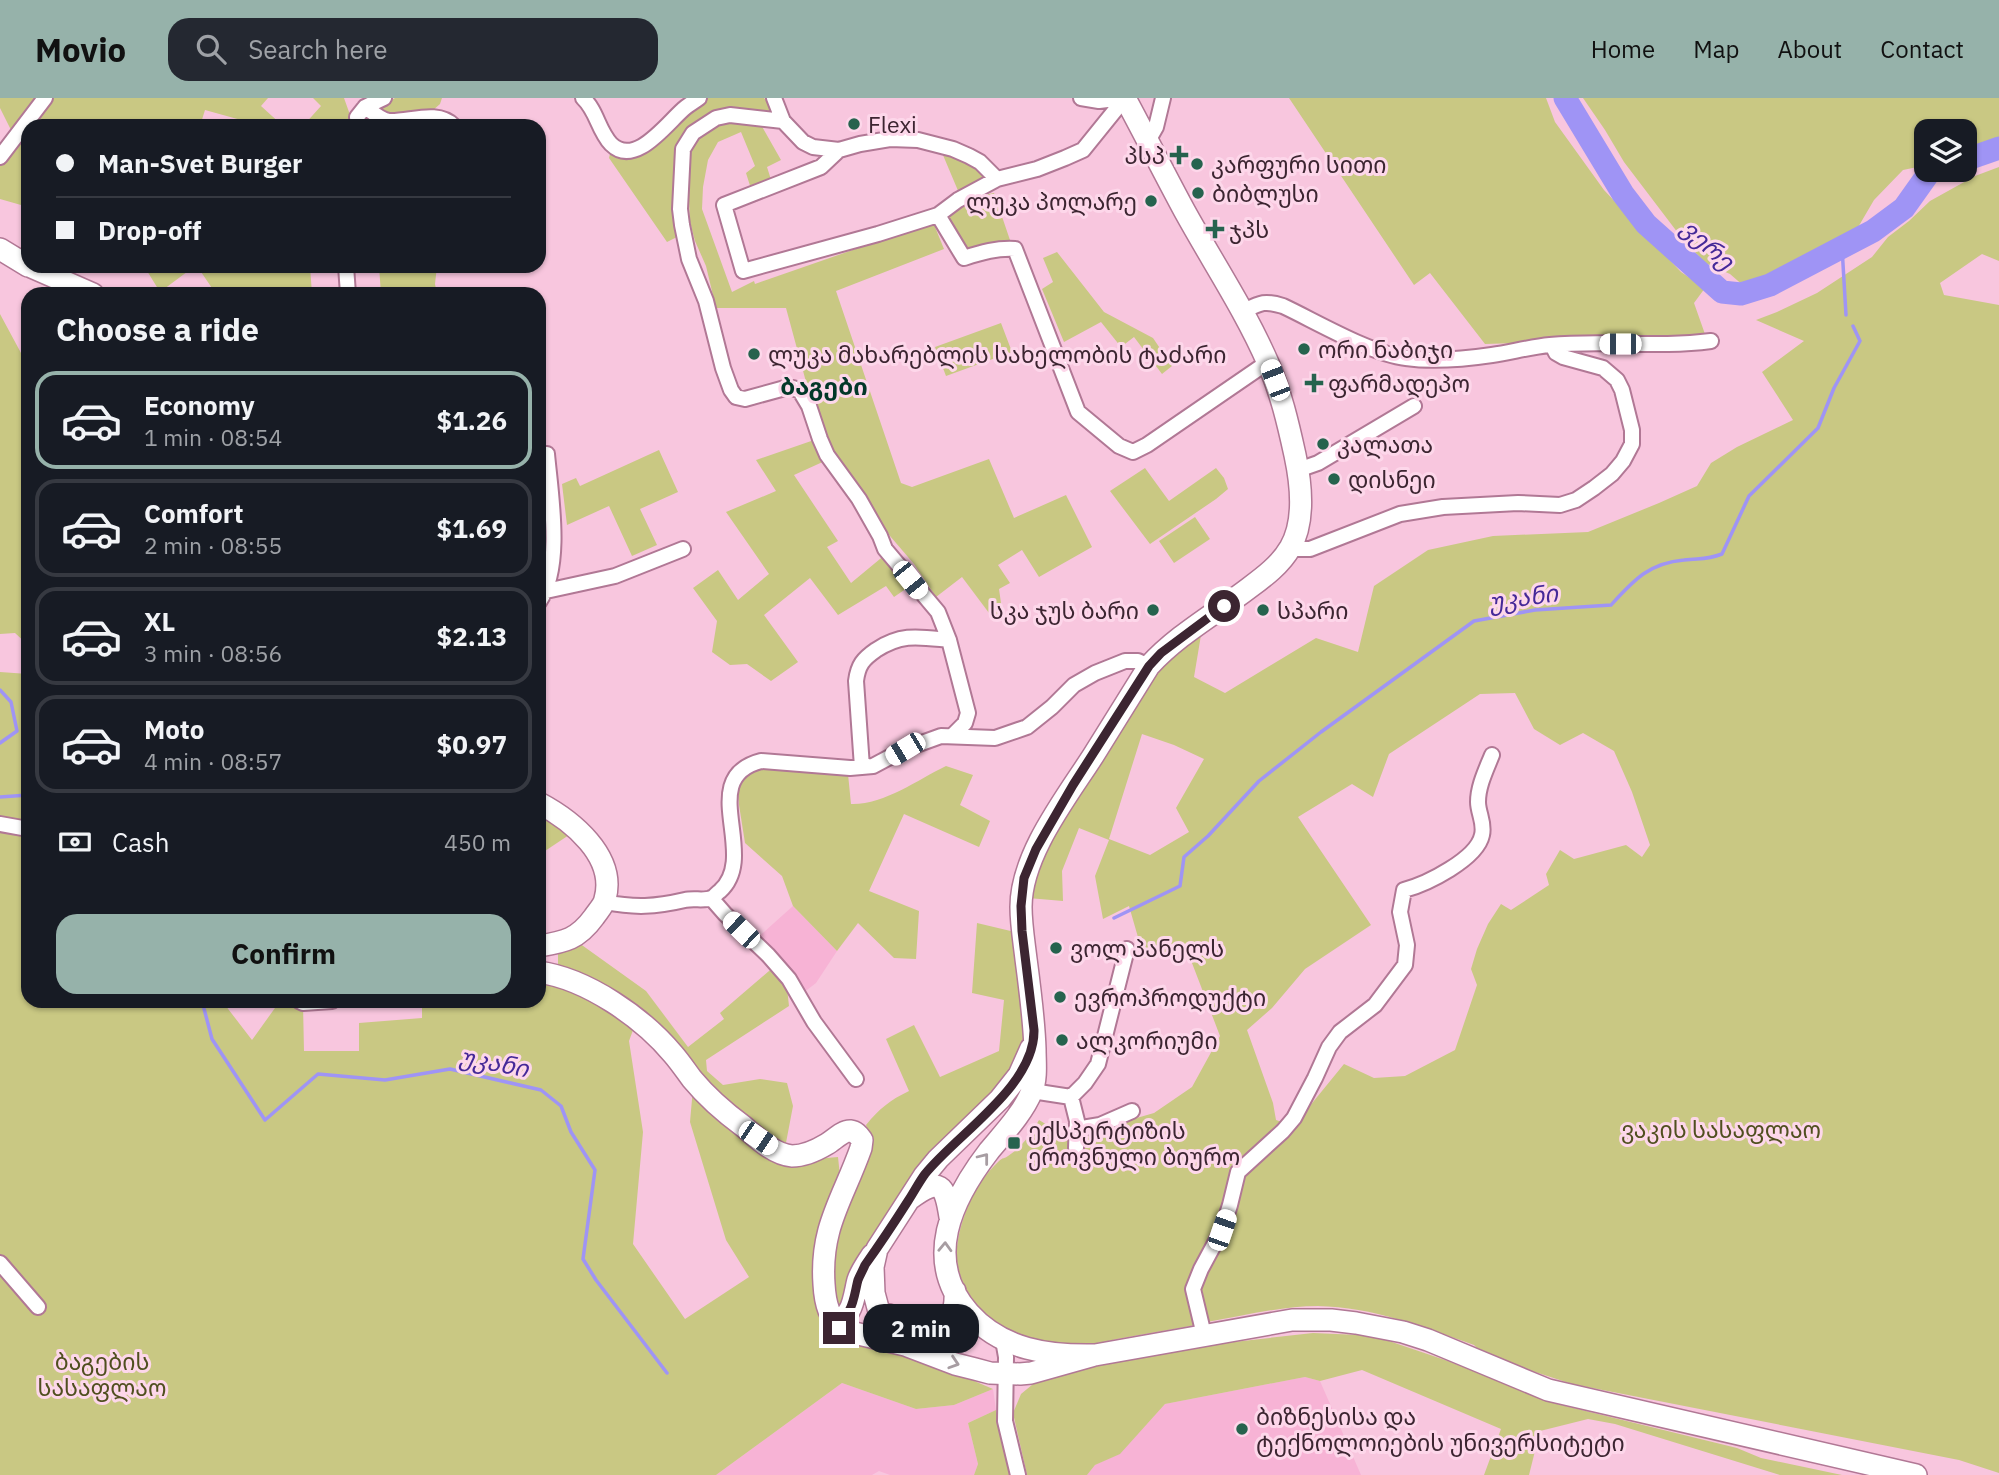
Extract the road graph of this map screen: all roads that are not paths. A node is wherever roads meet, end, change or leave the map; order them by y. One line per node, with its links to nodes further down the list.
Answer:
1 (45, 98): 9 (street)
2 (583, 98): 3 (street)
3 (699, 98)
4 (774, 98): 14 (street)
5 (1081, 98): 6 (street)
6 (1125, 98): 16 (main road); 19 (street)
7 (1163, 98): 16 (street)
8 (373, 102): 10 (street); 11 (street)
9 (29, 119)
10 (357, 119)
11 (386, 119)
12 (404, 119): 13 (street)
13 (438, 119)
14 (783, 121): 17 (street); 36 (street)
15 (21, 129): 18 (street)
16 (1148, 141): 25 (main road)
17 (839, 150): 19 (street); 20 (street)
18 (0, 157)
19 (997, 179): 20 (street)
20 (938, 215): 28 (street)
21 (0, 249): 22 (main road)
22 (21, 262)
23 (44, 273): 24 (main road)
24 (77, 287)
25 (1242, 312): 27 (street); 28 (main road)
26 (1711, 341): 27 (street)
27 (1552, 345): 33 (street)
28 (1268, 362): 31 (main road)
29 (1414, 406): 31 (street)
30 (547, 454): 34 (street)
31 (1298, 470): 33 (main road)
32 (683, 549): 35 (street)
33 (1290, 549): 37 (main road)
34 (546, 587)
35 (546, 596)
36 (949, 640): 38 (street); 40 (street)
37 (1149, 666): 38 (street); 49 (main road)
38 (953, 735): 40 (street)
39 (1492, 755): 64 (street)
40 (862, 767): 44 (street)
41 (546, 808): 45 (main road)
42 (0, 824): 43 (street)
43 (21, 828)
44 (711, 898): 45 (street); 50 (street)
45 (605, 902): 46 (main road)
46 (546, 945)
47 (1127, 949): 52 (street)
48 (546, 973): 63 (main road)
49 (1034, 1039): 51 (main road); 56 (main road)
50 (856, 1079)
51 (1032, 1091): 52 (street); 57 (main road, one-way to 51)
52 (1072, 1097): 54 (street)
53 (1132, 1111): 54 (street)
54 (1076, 1129): 55 (street)
55 (1076, 1148)
56 (909, 1200): 57 (main road); 58 (main road)
57 (950, 1217): 60 (main road, one-way to 57)
58 (877, 1249): 61 (main road); 63 (main road)
59 (0, 1263): 62 (street)
60 (955, 1291): 61 (main road); 65 (main road)
61 (874, 1293): 66 (main road)
62 (38, 1307)
63 (832, 1317): 66 (main road)
64 (1204, 1335): 67 (main road); 72 (main road)
65 (1003, 1340): 67 (main road); 69 (street)
66 (905, 1345): 69 (main road, one-way to 69)
67 (1095, 1355): 68 (main road)
68 (1031, 1373): 69 (main road); 70 (street)
69 (1005, 1374): 70 (street)
70 (1005, 1399): 71 (street)
71 (1018, 1475)
72 (1916, 1475)

